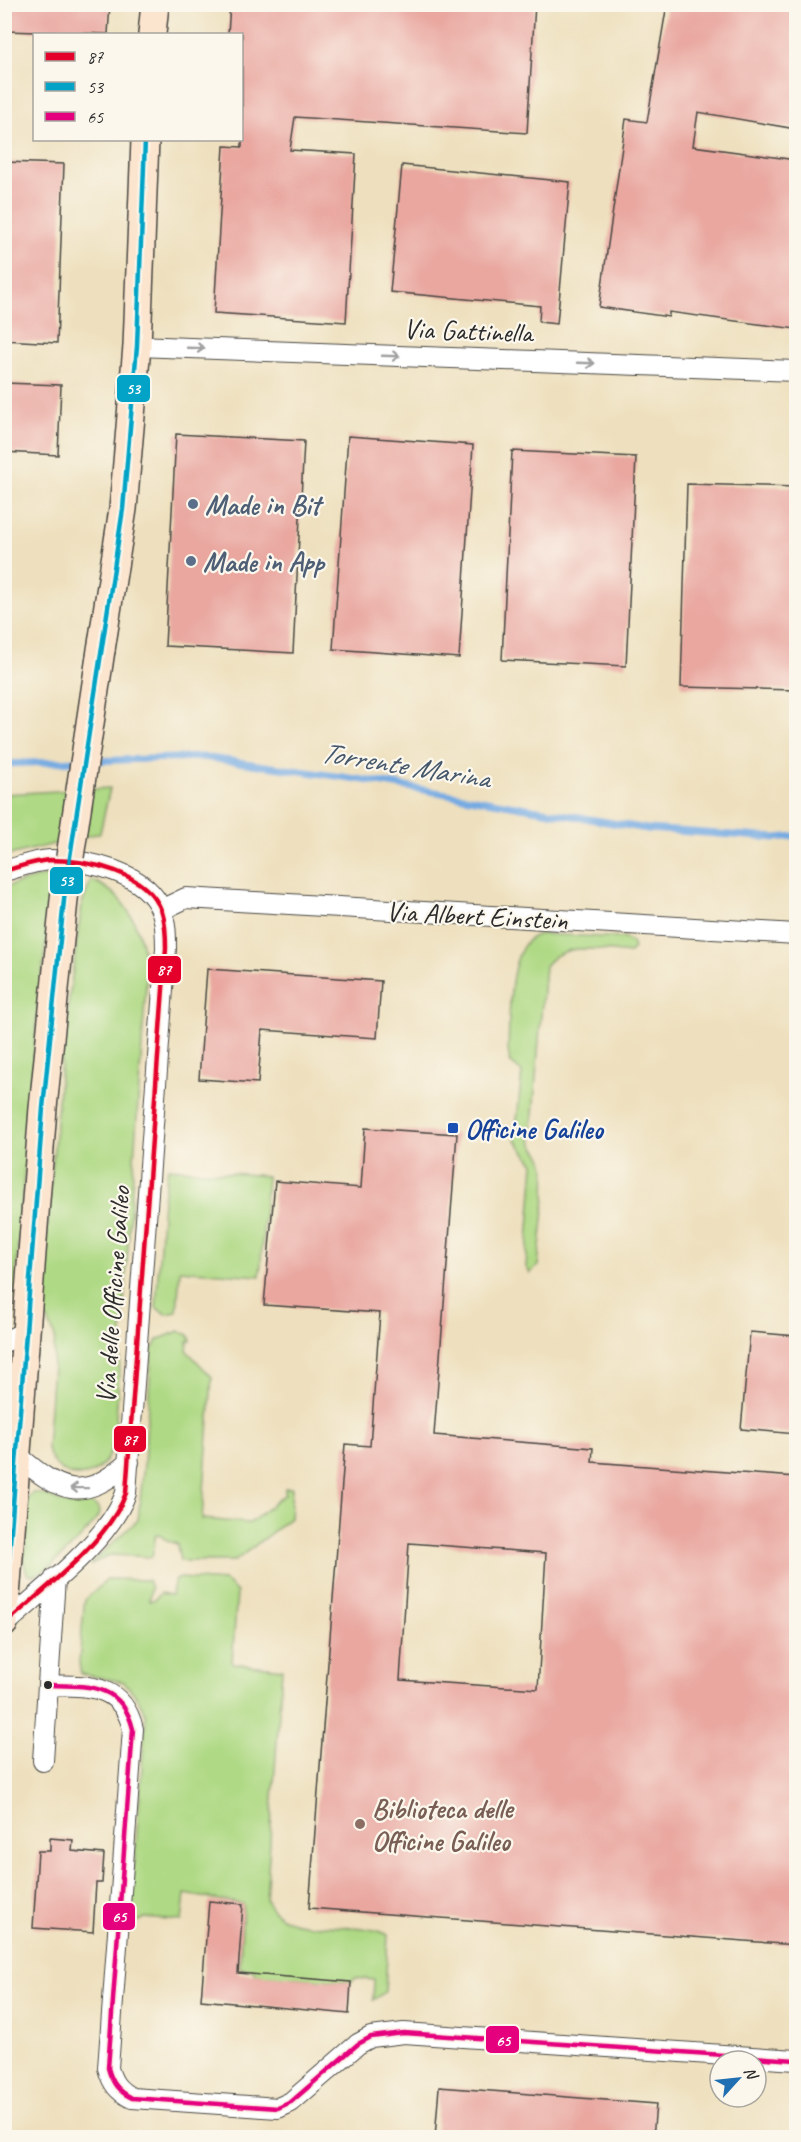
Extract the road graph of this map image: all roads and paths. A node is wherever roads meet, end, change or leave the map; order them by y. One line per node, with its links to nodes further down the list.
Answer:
1 (155, 4): 2 (street)
2 (152, 33)
3 (145, 141): 4 (street)
4 (138, 346): 5 (street, Via Gattinella, one-way to 5); 9 (street, bridge)
5 (796, 371)
6 (4, 871): 7 (street)
7 (161, 910): 8 (street, Via Albert Einstein); 11 (street, Via delle Officine Galileo)
8 (796, 934)
9 (15, 1337): 10 (street)
10 (16, 1455): 11 (street, one-way to 10); 12 (street)
11 (129, 1462): 14 (street, Via delle Officine Galileo)
12 (9, 1496): 13 (street)
13 (7, 1549): 15 (street)
14 (55, 1578): 15 (street, Via delle Officine Galileo); 16 (street)
15 (4, 1624)
16 (48, 1685): 17 (street); 18 (street)
17 (43, 1761)
18 (796, 2060)

